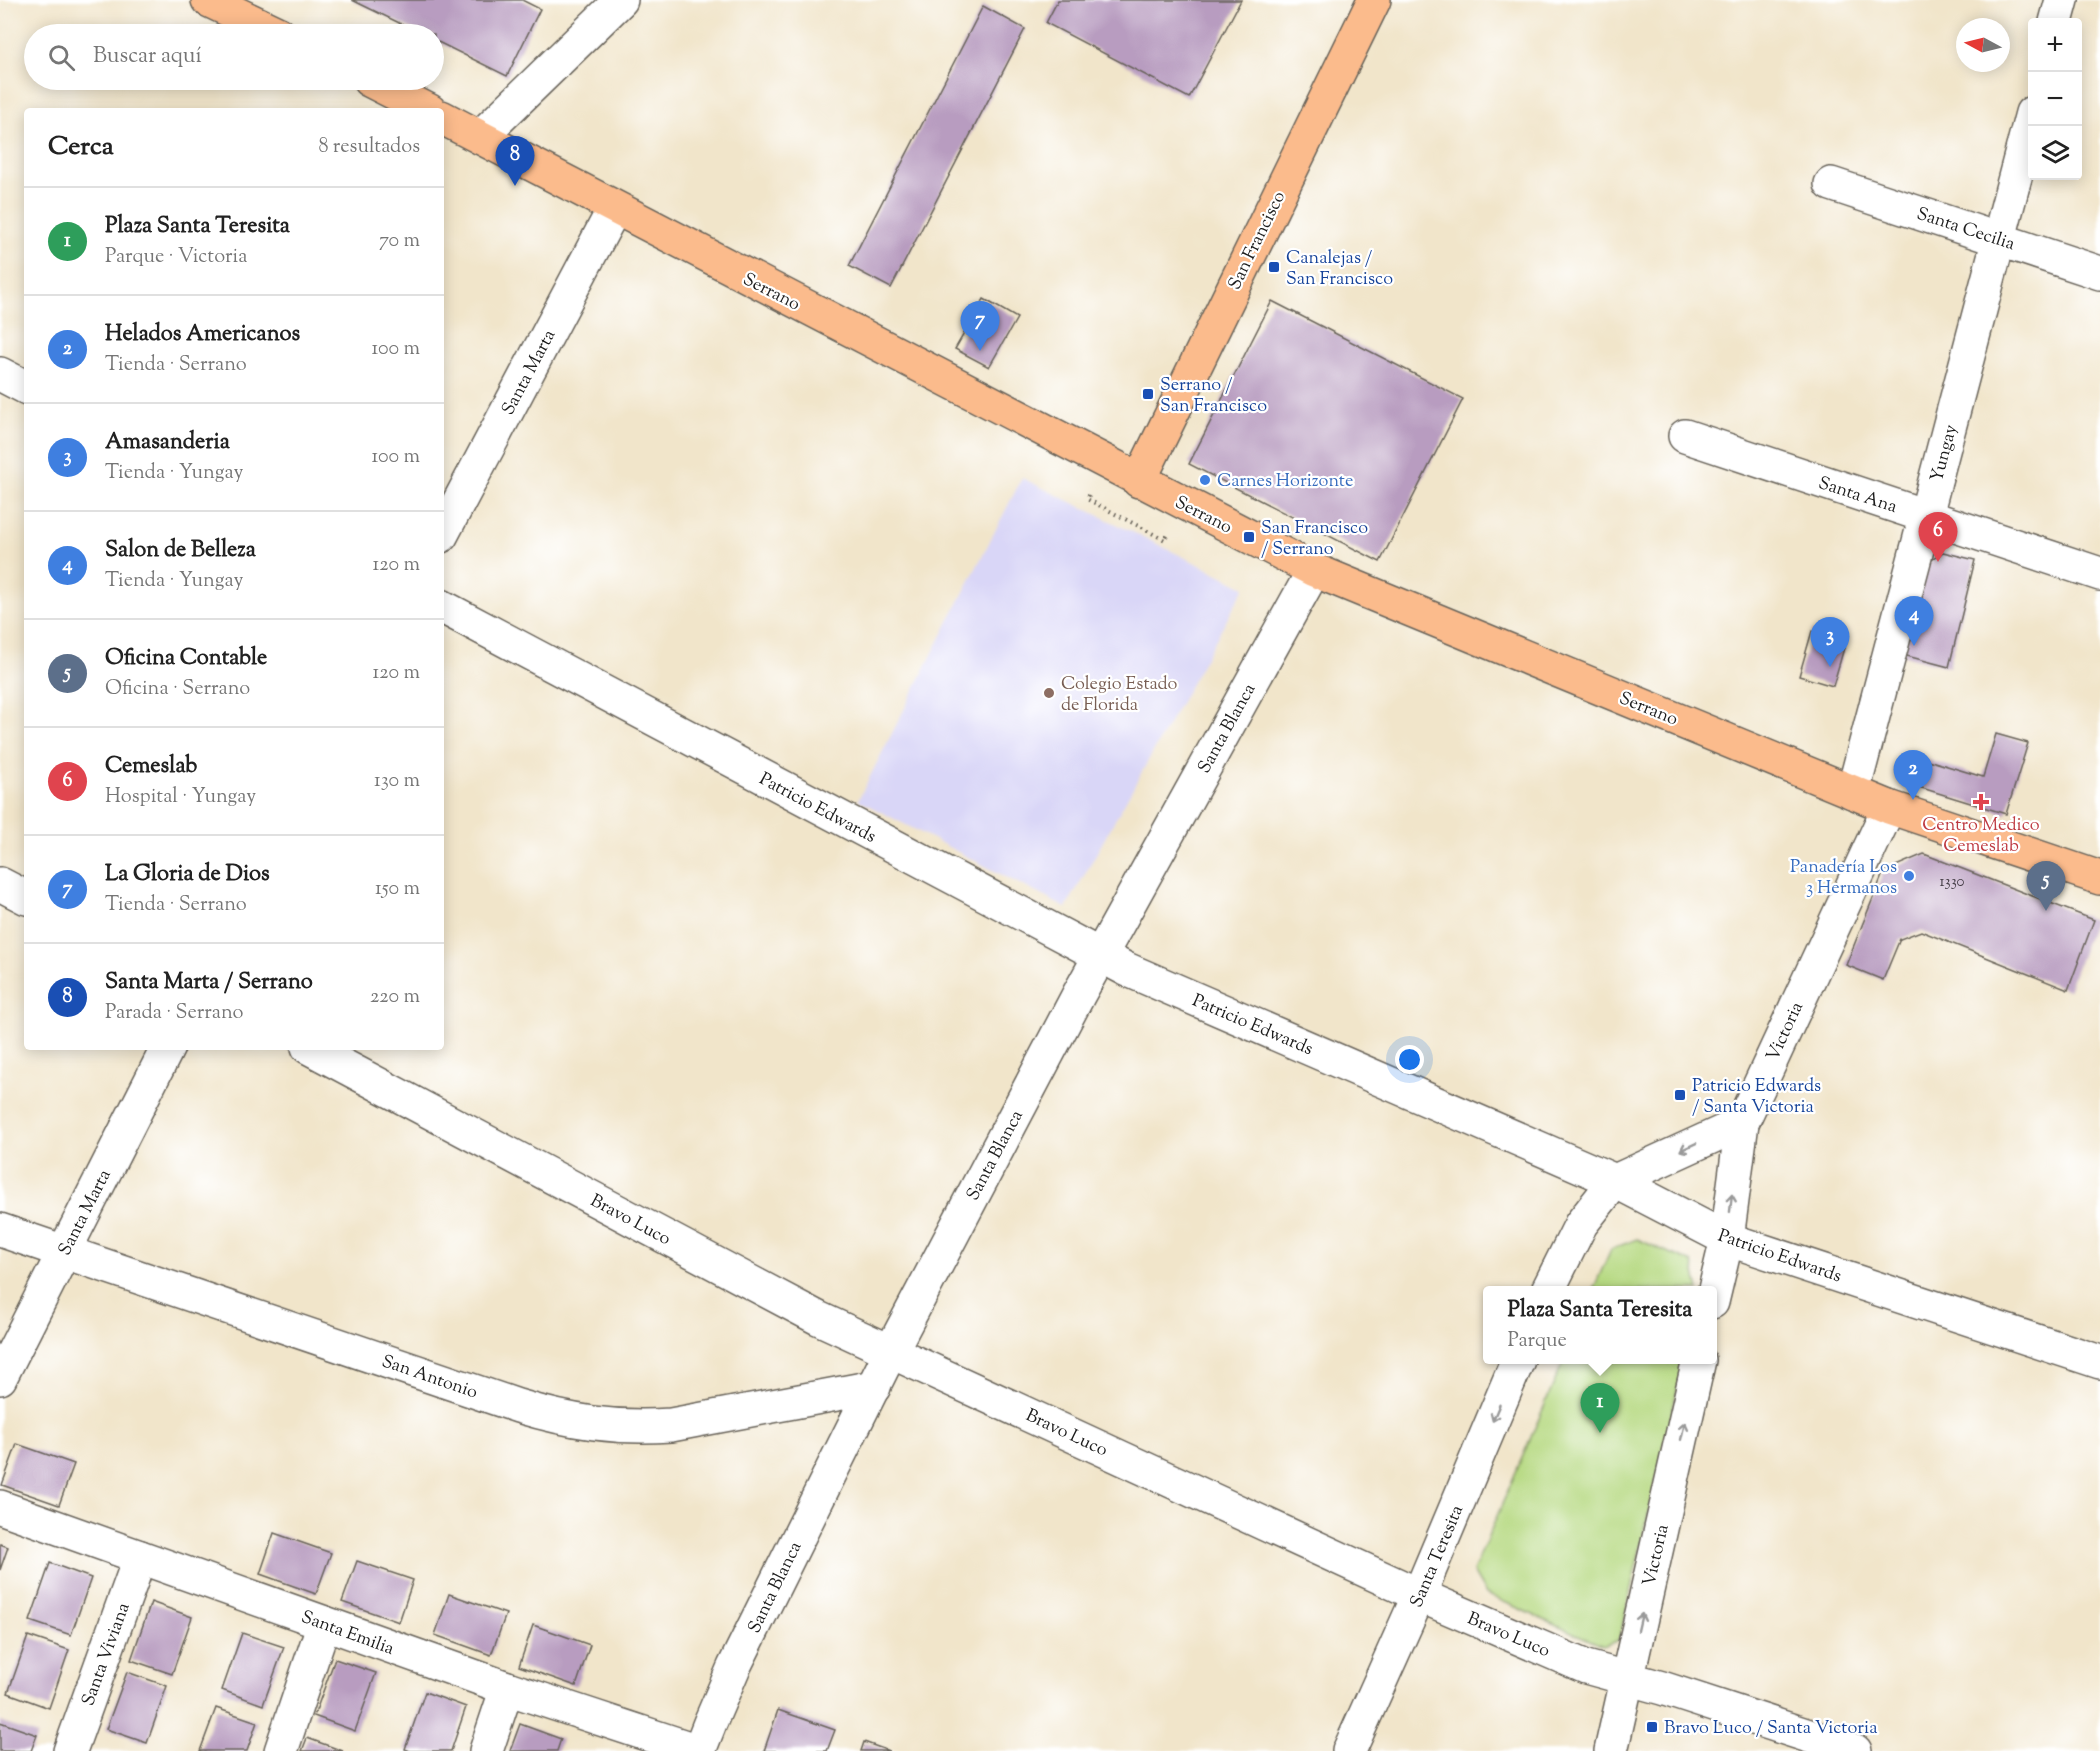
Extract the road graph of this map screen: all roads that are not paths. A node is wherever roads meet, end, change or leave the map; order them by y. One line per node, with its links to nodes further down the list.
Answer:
1 (208, 0): 6 (main road)
2 (621, 0): 11 (street)
3 (1374, 0): 19 (main road, San Francisco)
4 (2062, 0): 5 (street)
5 (2057, 18)
6 (258, 24)
7 (389, 90): 8 (main road)
8 (424, 108)
9 (444, 119): 11 (main road, Serrano)
10 (2029, 126): 14 (street, Yungay)
11 (480, 137): 13 (main road, Serrano)
12 (1831, 184): 14 (street, Santa Cecilia)
13 (614, 208): 19 (main road, Serrano); 21 (street, Santa Marta)
14 (1999, 238): 15 (street, Santa Cecilia); 20 (street, Yungay)
15 (2100, 273)
16 (0, 374): 17 (street)
17 (24, 386)
18 (1685, 436): 20 (street, Santa Ana)
19 (1139, 480): 22 (main road, Serrano)
20 (1926, 517): 23 (street, Santa Ana); 25 (street, Yungay)
21 (444, 530)
22 (1314, 570): 25 (main road, Serrano); 30 (street, Santa Blanca)
23 (2100, 574)
24 (444, 608): 30 (street, Patricio Edwards)
25 (1853, 792): 26 (main road, Serrano)
26 (1889, 807): 27 (main road, Serrano); 33 (street, Victoria)
27 (2100, 878)
28 (0, 884): 29 (street)
29 (24, 896)
30 (1100, 956): 34 (street, Patricio Edwards); 40 (street, Santa Blanca)
31 (166, 1050): 37 (street, Santa Marta)
32 (314, 1050): 40 (street, Bravo Luco)
33 (1742, 1123): 34 (street, one-way to 34); 36 (street, Victoria, one-way to 33)
34 (1615, 1181): 36 (street, Patricio Edwards); 38 (street)
35 (0, 1230): 37 (street, San Antonio)
36 (1727, 1239): 39 (street, Victoria); 41 (street, Patricio Edwards)
37 (63, 1252): 44 (street, Santa Marta); 45 (street, San Antonio)
38 (1550, 1286)
39 (1717, 1286)
40 (891, 1351): 45 (street, Santa Blanca); 48 (street, Bravo Luco)
41 (2100, 1362)
42 (1516, 1364): 48 (street, Santa Teresita, one-way to 48)
43 (1699, 1364): 50 (street, Victoria, one-way to 43)
44 (0, 1378)
45 (874, 1387): 55 (street, Santa Blanca)
46 (0, 1508): 47 (street, Santa Emilia)
47 (140, 1557): 49 (street, Santa Emilia); 52 (street, Santa Viviana)
48 (1419, 1595): 50 (street, Bravo Luco); 56 (street, Santa Teresita)
49 (324, 1623): 51 (street, Santa Emilia); 53 (street)
50 (1627, 1679): 57 (street, Victoria); 58 (street, Bravo Luco)
51 (507, 1688): 54 (street); 55 (street, Santa Emilia)
52 (70, 1751)
53 (281, 1751)
54 (486, 1751)
55 (699, 1751)
56 (1349, 1751)
57 (1611, 1751)
58 (1855, 1751)

